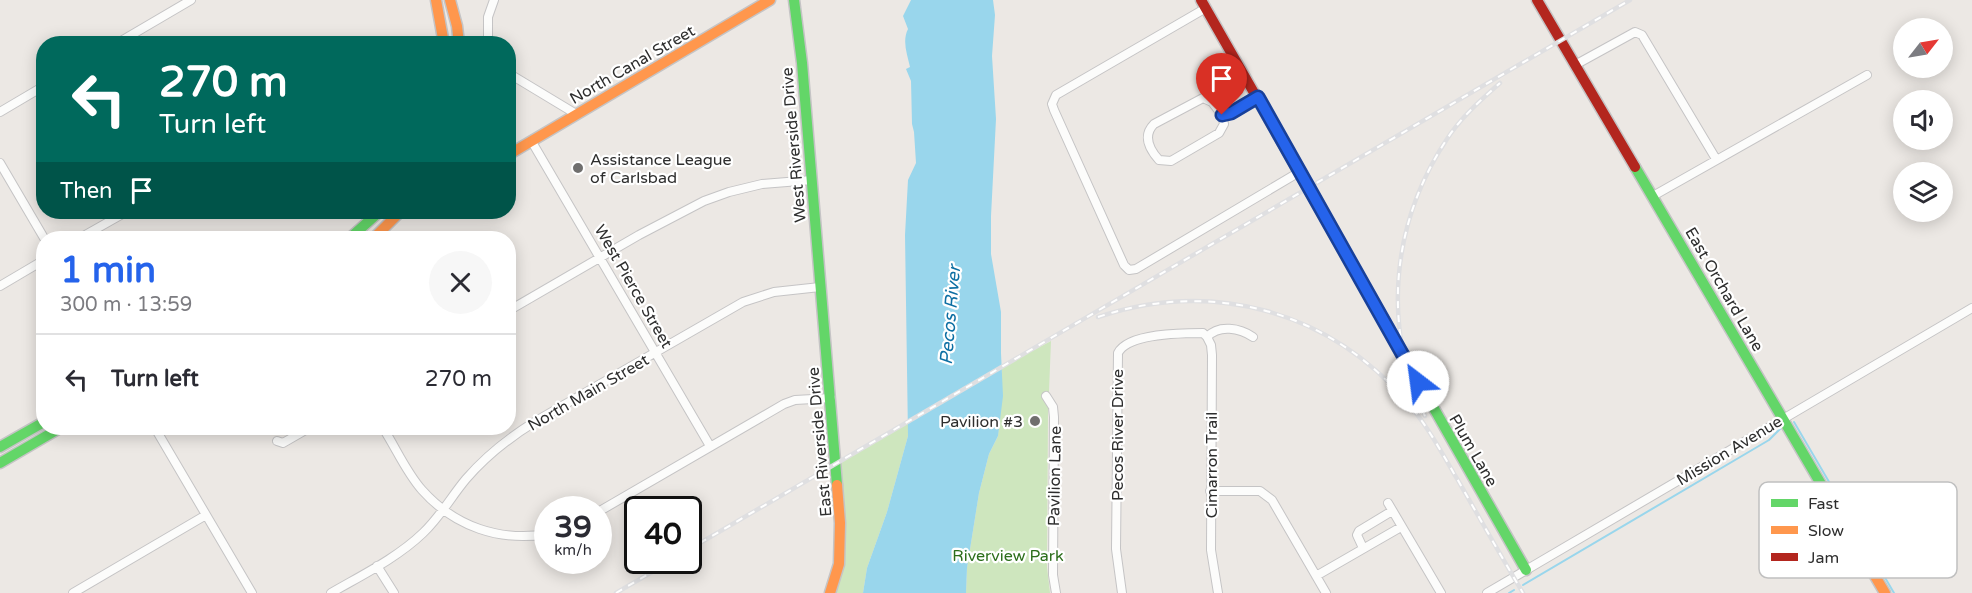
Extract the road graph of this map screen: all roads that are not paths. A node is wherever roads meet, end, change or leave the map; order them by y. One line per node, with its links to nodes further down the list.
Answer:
1 (191, 0): 9 (street)
2 (436, 0): 10 (main road)
3 (450, 0): 11 (main road)
4 (494, 0): 12 (street)
5 (770, 0): 19 (main road, North Canal Street)
6 (794, 0): 26 (main road, West Riverside Drive)
7 (1537, 0): 13 (main road, East Orchard Lane)
8 (1204, 4): 17 (main road, Plum Lane); 25 (street)
9 (130, 36)
10 (443, 36)
11 (458, 36)
12 (488, 36)
13 (1575, 65): 23 (street); 27 (main road, East Orchard Lane)
14 (1867, 75): 23 (street)
15 (516, 78): 19 (street)
16 (36, 91): 18 (street)
17 (1258, 97): 20 (street); 25 (main road, Plum Lane)
18 (0, 111)
19 (576, 114): 21 (main road, North Canal Street)
20 (1222, 115): 20 (street)
21 (532, 142): 22 (main road, North Canal Street); 35 (street, West Pierce Street)
22 (516, 151)
23 (1716, 159): 27 (street)
24 (0, 163): 31 (street)
25 (1301, 171): 69 (main road, Plum Lane)
26 (812, 180): 35 (street); 38 (main road, West Riverside Drive)
27 (1653, 196): 46 (main road, East Orchard Lane)
28 (114, 219): 32 (street)
29 (371, 219): 33 (main road)
30 (393, 219): 34 (main road)
31 (40, 231)
32 (92, 231)
33 (358, 231)
34 (381, 231)
35 (599, 258): 39 (street); 43 (street, West Pierce Street)
36 (36, 265): 37 (street)
37 (0, 286)
38 (820, 287): 43 (street, North Main Street); 45 (main road, East Riverside Drive)
39 (516, 306)
40 (1972, 308): 46 (street, Mission Avenue)
41 (1207, 337): 42 (street, Pecos River Drive); 59 (street, Cimarron Trail); 78 (street, Pecos River Drive)
42 (1253, 337)
43 (655, 352): 53 (street, North Main Street); 55 (street, West Pierce Street)
44 (1046, 396): 77 (street, Pavilion Lane)
45 (831, 398): 55 (street); 76 (main road, East Riverside Drive)
46 (1783, 418): 58 (main road, East Orchard Lane); 69 (street, Mission Avenue)
47 (36, 427): 56 (main road)
48 (48, 435): 57 (main road)
49 (159, 435): 64 (street)
50 (296, 435): 54 (street)
51 (387, 435): 62 (street)
52 (516, 435): 62 (street, North Main Street)
53 (516, 435)
54 (277, 441)
55 (710, 446): 61 (street)
56 (0, 447)
57 (0, 463)
58 (1820, 482)
59 (1210, 491): 70 (street); 79 (street, Cimarron Trail)
60 (1388, 503): 63 (street)
61 (612, 504)
62 (443, 510): 66 (street); 68 (street, North Main Street)
63 (1392, 511): 65 (street); 67 (street)
64 (206, 515): 72 (street); 73 (street)
65 (1401, 527): 67 (street); 81 (street)
66 (534, 535)
67 (1363, 548): 70 (street)
68 (377, 566): 74 (street, North Main Street); 75 (street)
69 (1526, 570): 82 (street, Mission Avenue)
70 (1316, 576): 80 (street)
71 (1876, 578): 83 (main road, East Orchard Lane)
72 (73, 593)
73 (252, 593)
74 (331, 593)
75 (394, 593)
76 (830, 593)
77 (1056, 593)
78 (1122, 593)
79 (1218, 593)
80 (1326, 593)
81 (1441, 593)
82 (1487, 593)
83 (1885, 593)

